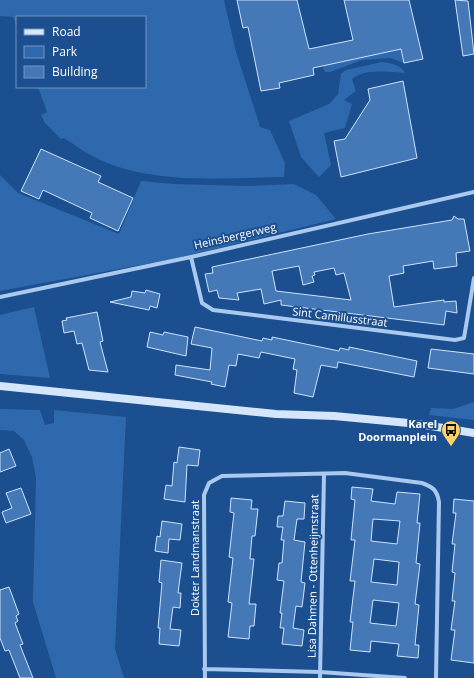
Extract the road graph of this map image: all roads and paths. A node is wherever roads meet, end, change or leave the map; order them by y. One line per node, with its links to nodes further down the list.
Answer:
1 (474, 192): 2 (street, Heinsbergerweg)
2 (191, 257): 3 (street, Sint Camillusstraat); 4 (street, Heinsbergerweg)
3 (474, 278)
4 (0, 297)
5 (0, 386): 6 (main road)
6 (474, 433)
7 (324, 475): 8 (street, Dokter Landmanstraat); 9 (street, Lisa Dahmen - Ottenheijmstraat); 13 (street, Dokter Landmanstraat)
8 (204, 669): 9 (street); 10 (street, Dokter Landmanstraat)
9 (320, 672): 11 (street, Lisa Dahmen - Ottenheijmstraat); 12 (street)
10 (205, 678)
11 (320, 678)
12 (405, 678)
13 (436, 678)

